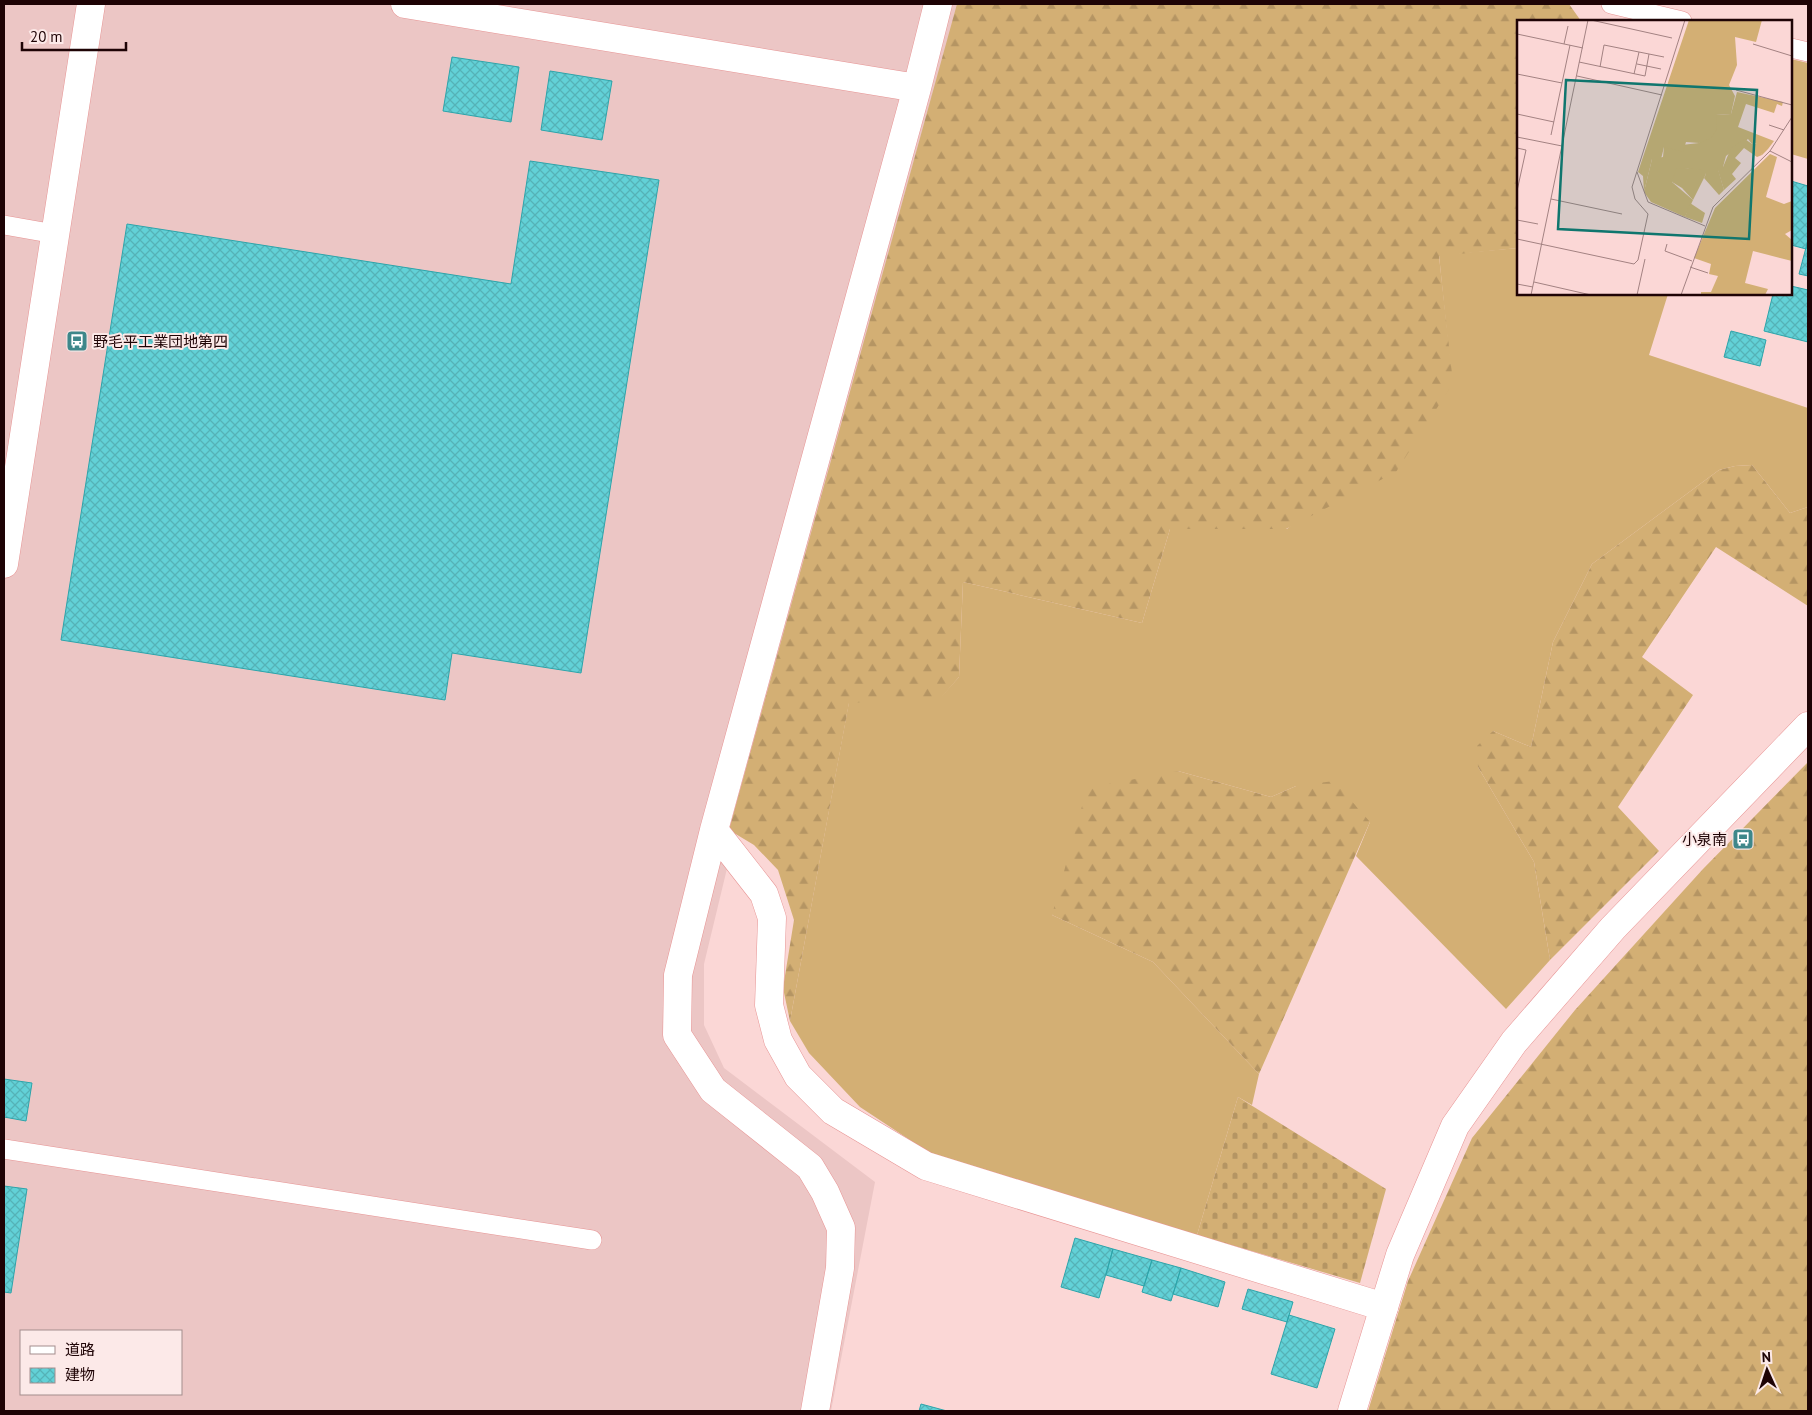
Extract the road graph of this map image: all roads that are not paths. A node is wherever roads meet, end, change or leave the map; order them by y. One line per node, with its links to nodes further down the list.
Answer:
1 (91, 4): 10 (street)
2 (405, 4): 8 (street)
3 (938, 4): 8 (street)
4 (1611, 4): 5 (lane)
5 (1678, 20)
6 (1792, 48): 7 (lane)
7 (1808, 52)
8 (916, 88): 13 (street)
9 (4, 225): 10 (lane)
10 (55, 234): 11 (street)
11 (4, 564)
12 (1808, 726): 16 (street)
13 (714, 830): 16 (street); 17 (street)
14 (4, 1149): 15 (lane)
15 (592, 1240)
16 (1384, 1307): 18 (street)
17 (815, 1411)
18 (1352, 1411)

